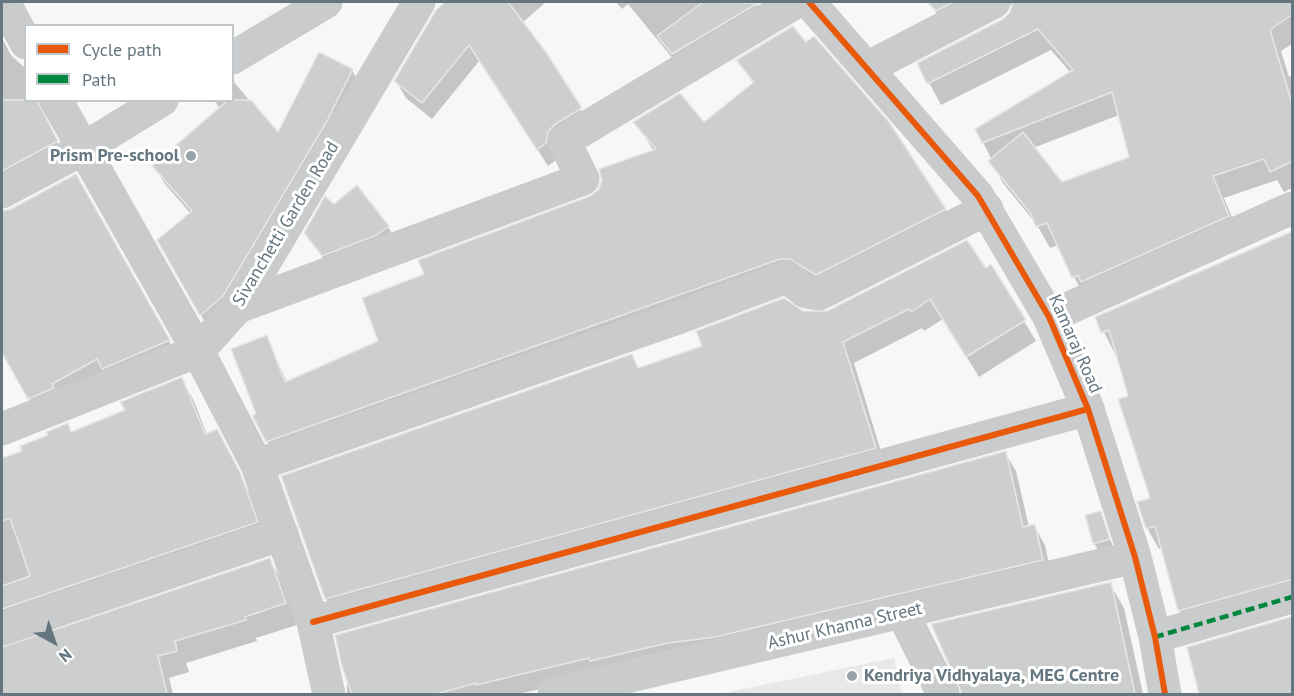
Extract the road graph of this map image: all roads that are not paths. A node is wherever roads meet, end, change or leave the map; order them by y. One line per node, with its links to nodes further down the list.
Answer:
1 (3, 2): 7 (street)
2 (326, 2): 8 (street)
3 (419, 2): 16 (street, Sivanchetti Garden Road)
4 (796, 2): 16 (street)
5 (809, 2): 9 (street, Kamaraj Road)
6 (993, 2): 9 (street)
7 (24, 39)
8 (234, 57)
9 (867, 68): 15 (street, Kamaraj Road)
10 (57, 102): 12 (street)
11 (159, 102): 12 (street)
12 (81, 150): 13 (street); 18 (street)
13 (2, 192)
14 (1293, 208): 17 (street)
15 (987, 210): 17 (street, Kamaraj Road); 21 (street)
16 (238, 307): 18 (street, Sivanchetti Garden Road)
17 (1049, 316): 19 (street, Kamaraj Road)
18 (198, 351): 20 (street, Sivanchetti Garden Road); 21 (street)
19 (1088, 409): 23 (street, Kamaraj Road); 26 (street)
20 (2, 429)
21 (257, 465): 22 (street)
22 (282, 534): 26 (street); 27 (street)
23 (1135, 557): 25 (street, Ashur Khanna Street); 28 (street, Kamaraj Road)
24 (1293, 597): 28 (street)
25 (902, 612): 30 (street, Ashur Khanna Street); 31 (street)
26 (313, 622): 29 (street)
27 (2, 629)
28 (1155, 637): 32 (street, Kamaraj Road)
29 (329, 694)
30 (554, 694)
31 (943, 694)
32 (1165, 694)

